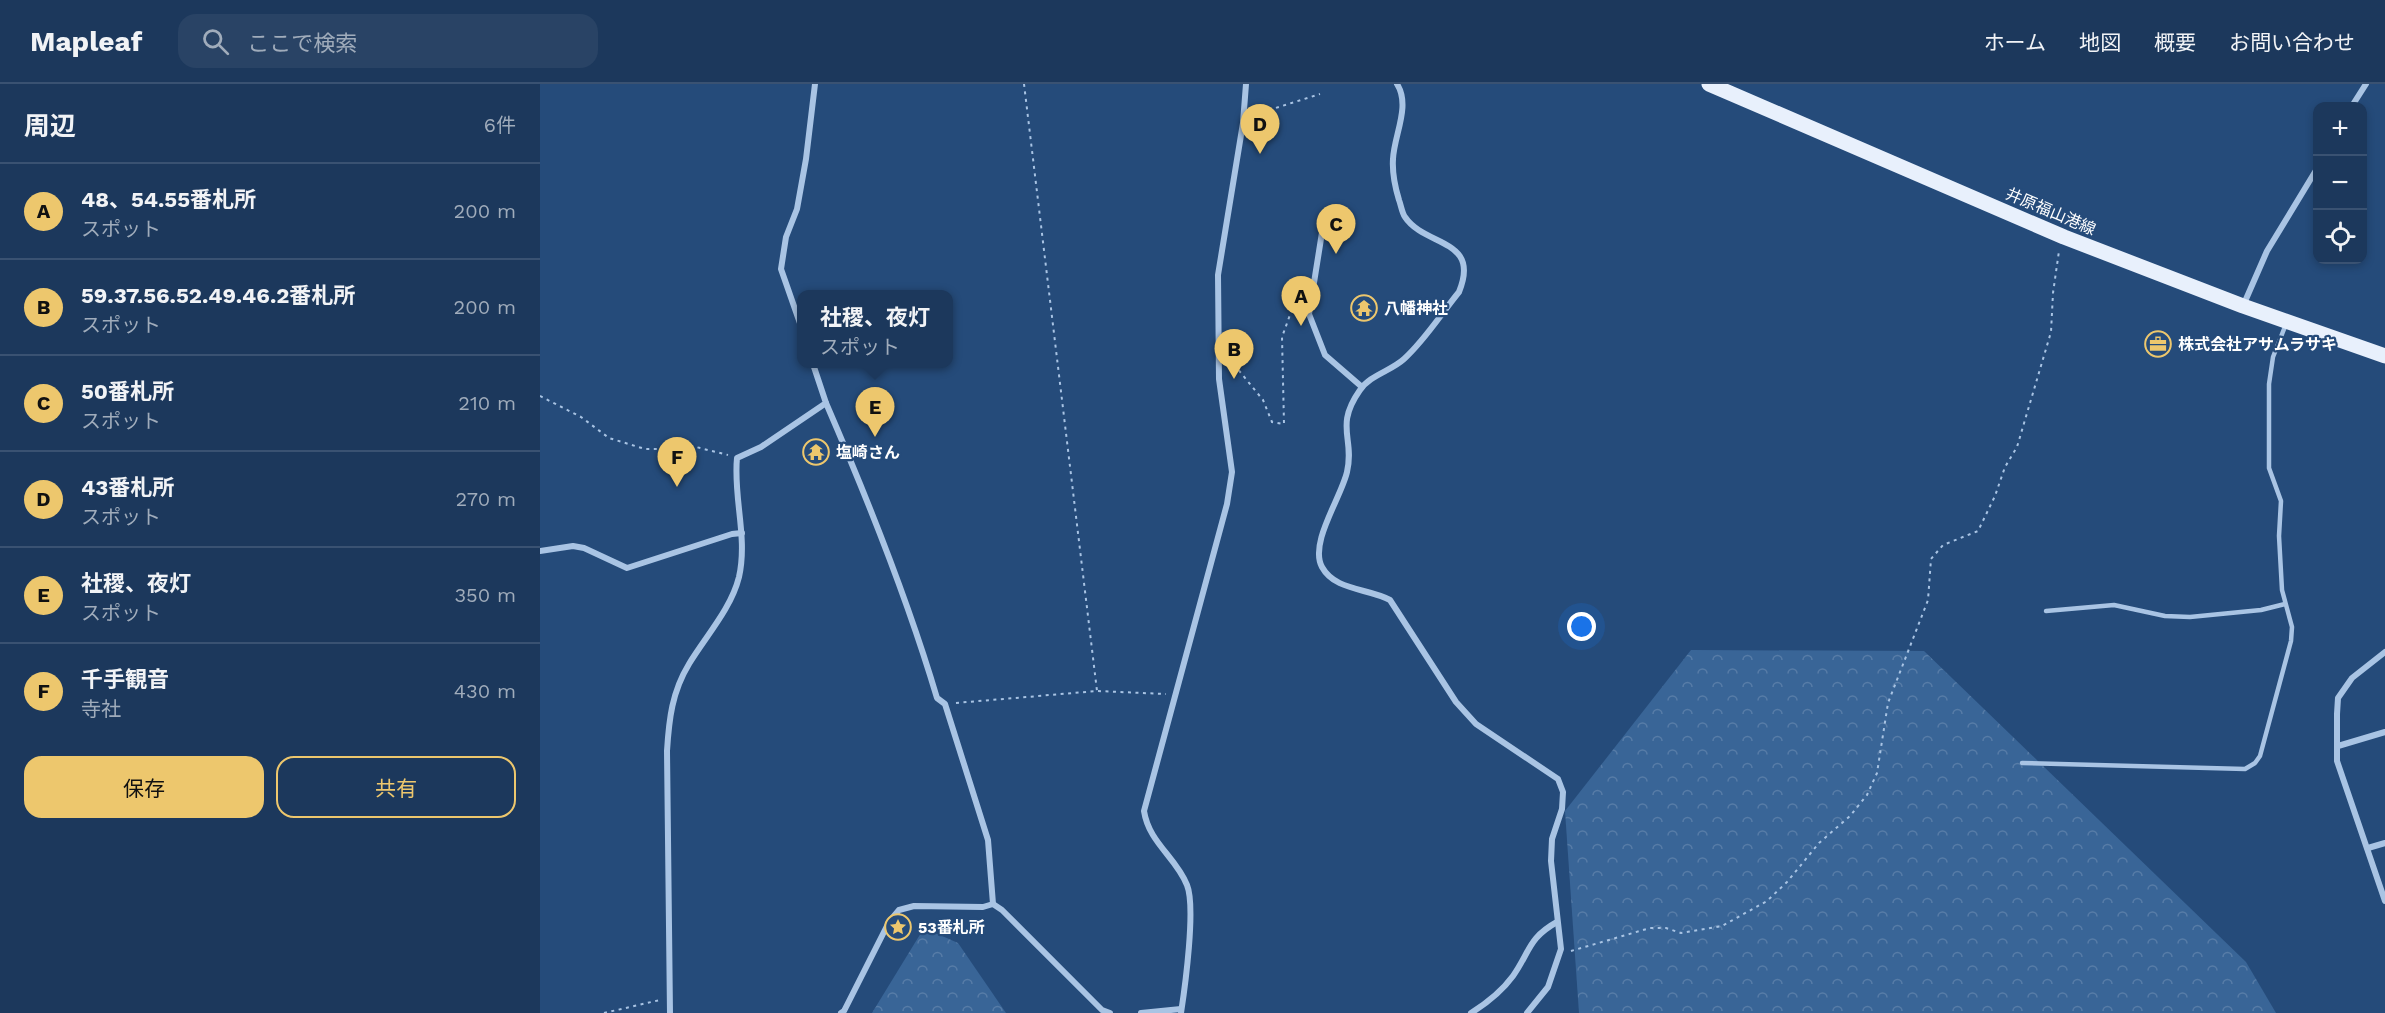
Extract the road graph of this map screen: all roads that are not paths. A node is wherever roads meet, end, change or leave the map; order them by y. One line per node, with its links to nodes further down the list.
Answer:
1 (815, 84): 10 (street)
2 (1246, 84): 29 (street)
3 (1397, 84): 14 (street)
4 (1709, 84): 9 (main road, 井原福山港線)
5 (2366, 84): 6 (street)
6 (2355, 102)
7 (2313, 175): 9 (street)
8 (1324, 220): 14 (street)
9 (2243, 306): 11 (main road, 井原福山港線)
10 (797, 317)
11 (2287, 321): 12 (main road, 井原福山港線); 18 (lane)
12 (2385, 356)
13 (815, 368): 15 (street)
14 (1362, 387): 28 (street)
15 (826, 403): 16 (street); 27 (street)
16 (742, 533): 17 (street); 30 (street)
17 (540, 551)
18 (2285, 604): 19 (lane); 23 (lane)
19 (2046, 611)
20 (2385, 652): 22 (street)
21 (2385, 732): 22 (street)
22 (2338, 746): 25 (street)
23 (2022, 763)
24 (2385, 843): 25 (street)
25 (2368, 848): 26 (street)
26 (2385, 901)
27 (993, 904): 31 (street); 32 (street)
28 (1557, 922): 34 (street); 35 (street)
29 (1181, 1011): 33 (street)
30 (670, 1013)
31 (841, 1013)
32 (1110, 1013)
33 (1141, 1013)
34 (1471, 1013)
35 (1527, 1013)

